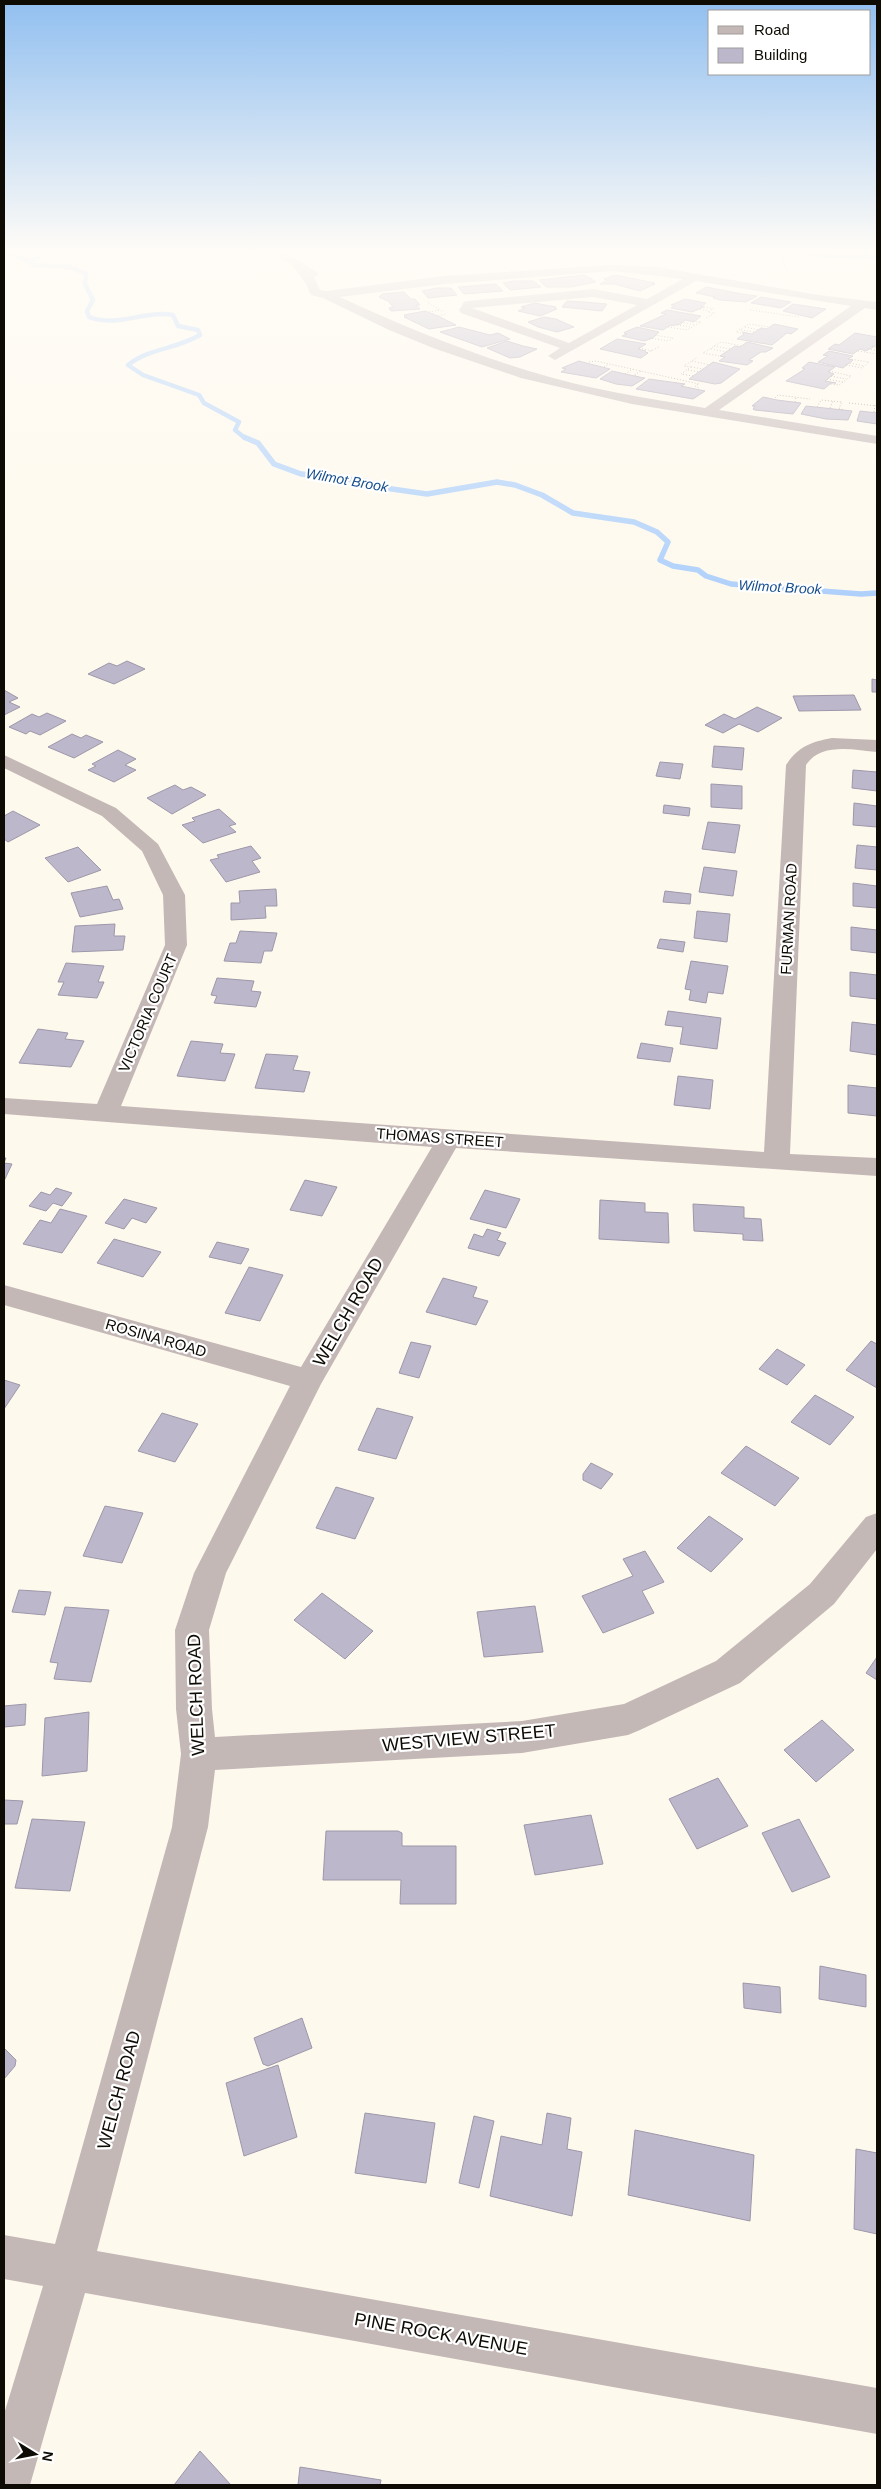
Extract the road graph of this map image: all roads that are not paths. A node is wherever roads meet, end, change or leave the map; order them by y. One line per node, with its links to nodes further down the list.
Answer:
1 (497, 365): 4 (street)
2 (540, 365): 4 (street)
3 (775, 365): 5 (street)
4 (526, 375): 5 (street)
5 (706, 413): 6 (street)
6 (790, 425): 7 (street); 8 (street)
7 (877, 432)
8 (877, 440)
9 (877, 746): 14 (street, FURMAN ROAD)
10 (4, 761): 12 (street, VICTORIA COURT)
11 (4, 1106): 12 (street, THOMAS STREET)
12 (106, 1113): 13 (street, THOMAS STREET)
13 (449, 1138): 14 (street, THOMAS STREET); 17 (street, WELCH ROAD)
14 (777, 1162): 15 (street, THOMAS STREET)
15 (877, 1167)
16 (4, 1295): 17 (street, ROSINA ROAD)
17 (308, 1380): 19 (street, WELCH ROAD)
18 (877, 1526): 19 (street, WESTVIEW STREET)
19 (199, 1754): 21 (street, WELCH ROAD)
20 (4, 2258): 21 (street, PINE ROCK AVENUE)
21 (70, 2268): 22 (street, PINE ROCK AVENUE); 23 (street, WELCH ROAD)
22 (877, 2411)
23 (6, 2485)

